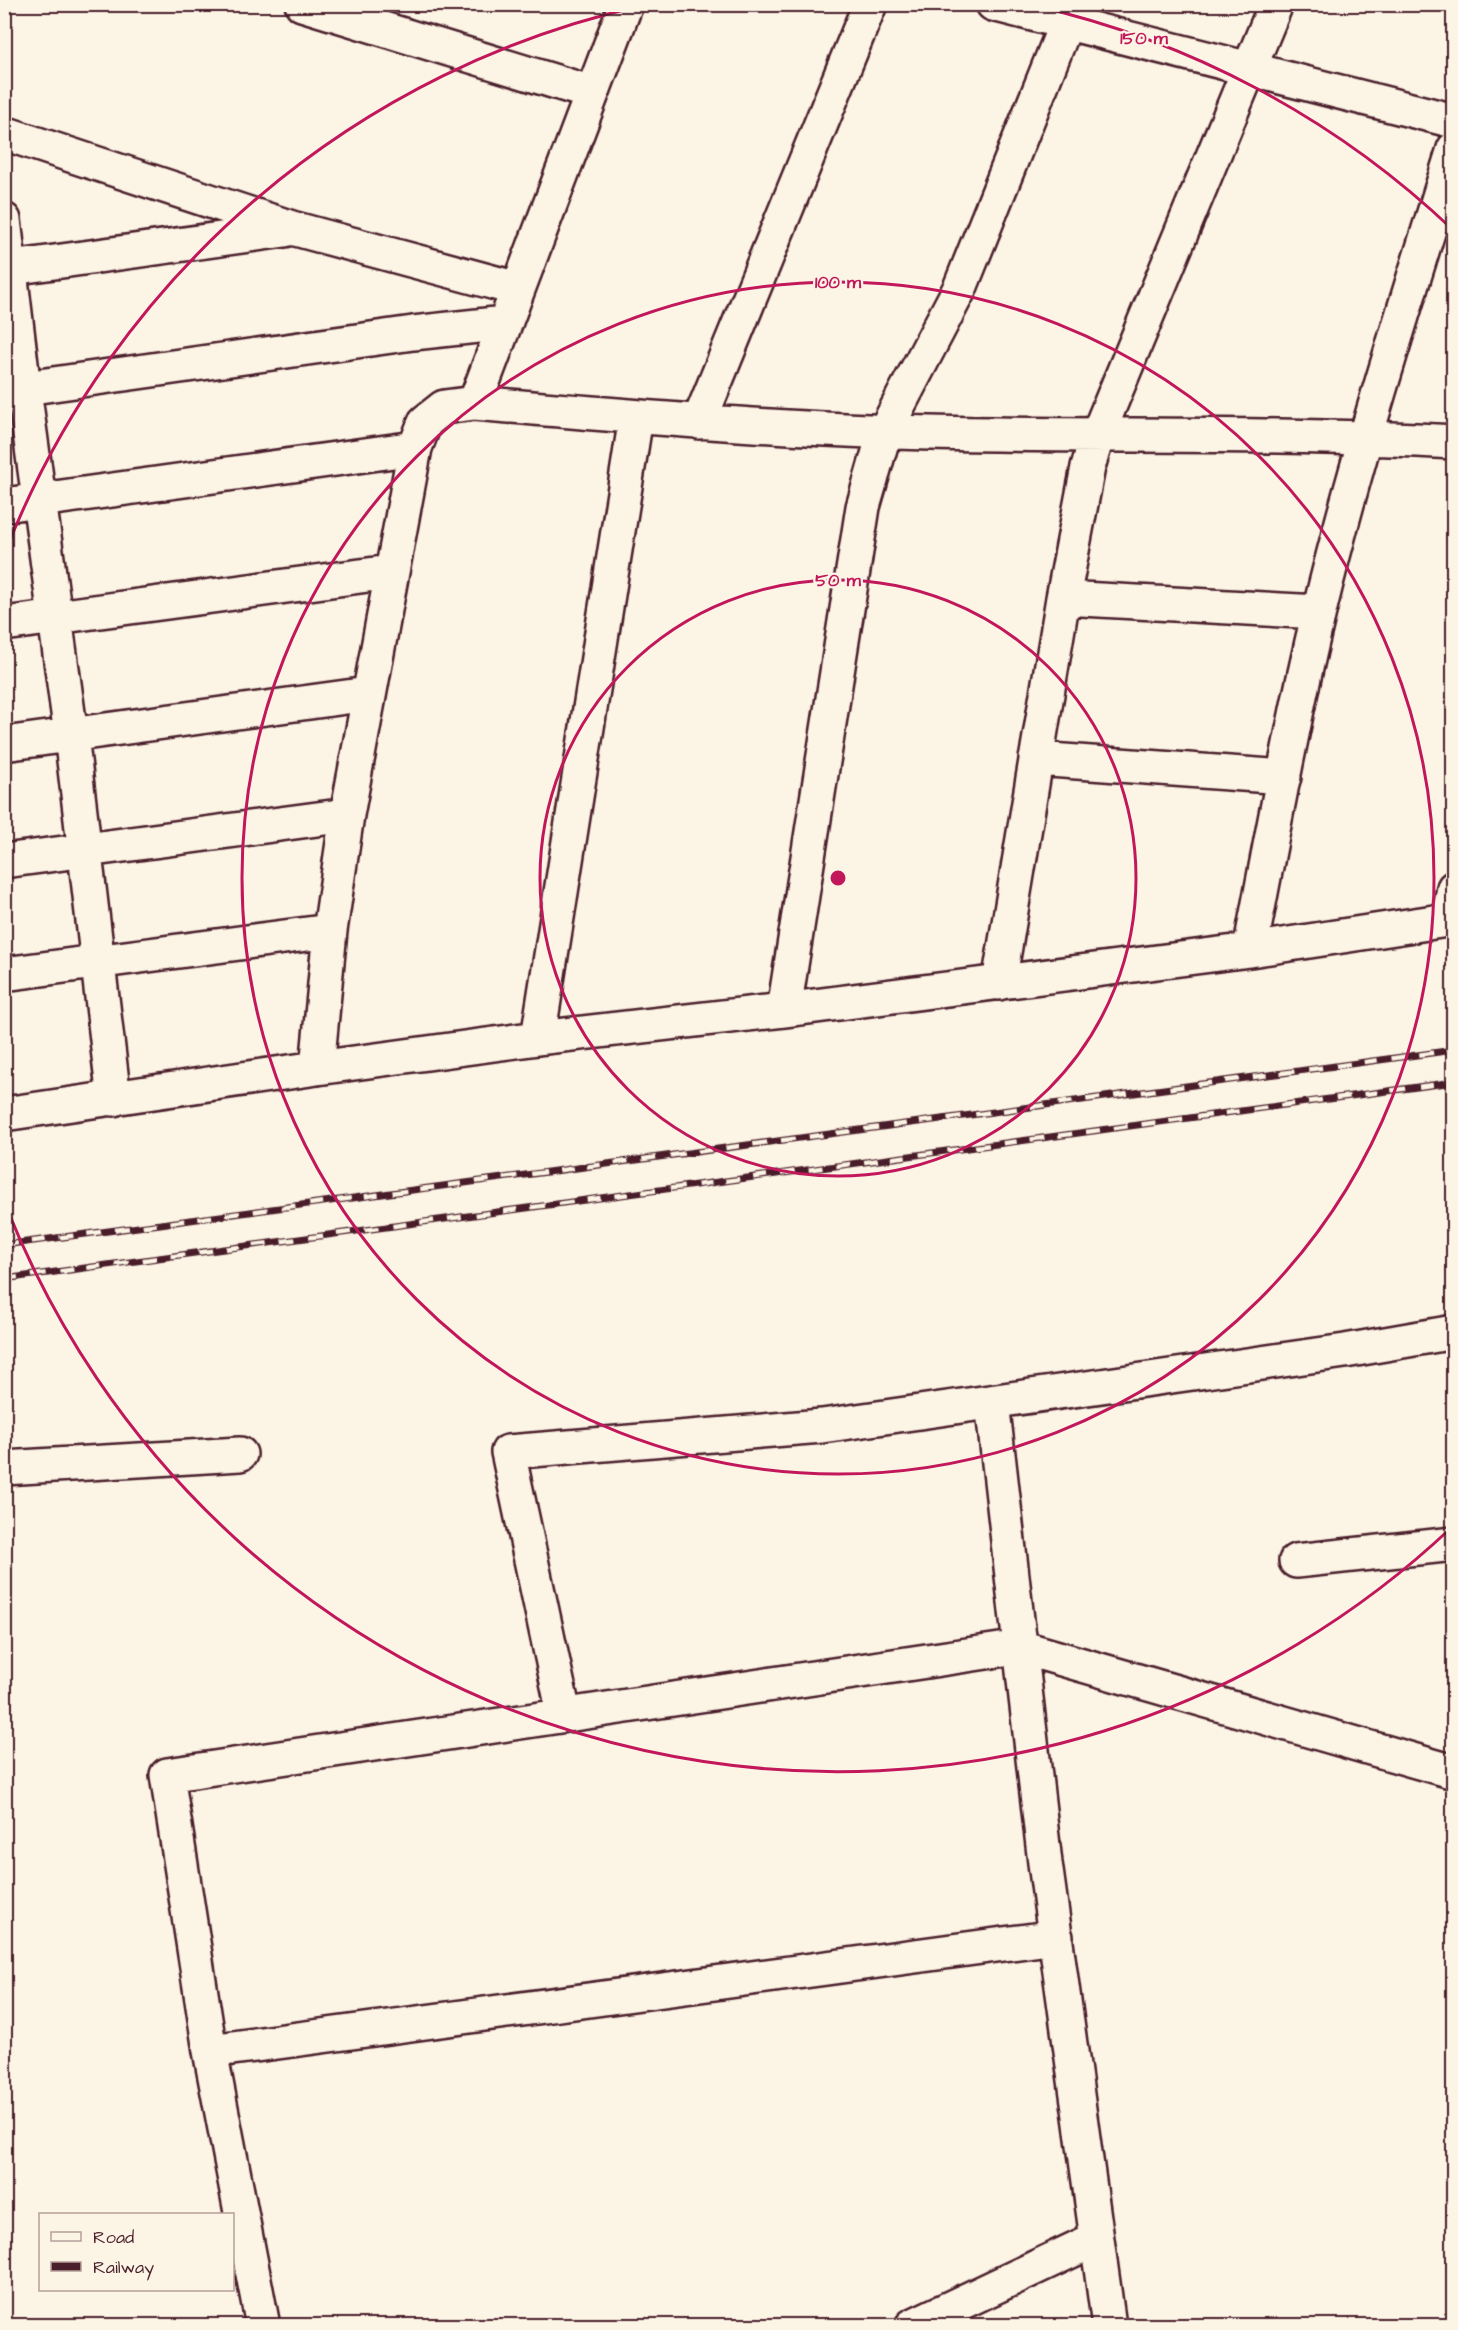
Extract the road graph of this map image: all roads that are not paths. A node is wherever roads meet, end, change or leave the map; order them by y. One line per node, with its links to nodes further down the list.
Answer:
1 (302, 4): 8 (street)
2 (626, 4): 8 (street)
3 (870, 4): 20 (street)
4 (993, 4): 6 (street)
5 (1276, 4): 7 (street)
6 (1070, 14): 7 (street); 21 (street)
7 (1249, 71): 9 (street); 22 (street)
8 (592, 93): 15 (street)
9 (1454, 121)
10 (4, 133): 13 (street)
11 (1454, 149): 23 (street)
12 (4, 220): 14 (street)
13 (292, 228): 14 (street); 15 (street)
14 (7, 268): 17 (street)
15 (518, 289): 16 (street)
16 (505, 323): 17 (street); 18 (street)
17 (14, 390): 26 (street)
18 (475, 403): 19 (street); 25 (street)
19 (636, 417): 20 (street); 49 (street)
20 (699, 422): 21 (street)
21 (885, 431): 22 (street); 48 (street)
22 (1098, 434): 23 (street); 29 (street)
23 (1365, 437): 24 (street); 30 (street)
24 (1454, 442)
25 (415, 447): 26 (street); 28 (street)
26 (39, 500): 27 (street); 31 (street)
27 (4, 505)
28 (390, 572): 31 (street); 33 (street)
29 (1063, 598): 30 (street); 36 (street)
30 (1319, 612): 37 (street)
31 (56, 618): 32 (street); 34 (street)
32 (4, 624)
33 (368, 694): 34 (street); 38 (street)
34 (71, 735): 35 (street); 39 (street)
35 (4, 744)
36 (1036, 759): 37 (street); 47 (street)
37 (1284, 777): 44 (street)
38 (347, 815): 39 (street); 43 (street)
39 (84, 851): 40 (street); 45 (street)
40 (4, 861)
41 (1454, 888): 42 (street)
42 (1451, 920): 44 (street)
43 (330, 931): 45 (street); 50 (street)
44 (1250, 950): 47 (street)
45 (96, 962): 46 (street); 51 (street)
46 (4, 974)
47 (999, 983): 48 (street)
48 (784, 1010): 49 (street)
49 (538, 1038): 50 (street)
50 (317, 1068): 51 (street)
51 (114, 1099): 52 (street)
52 (4, 1114)
53 (1454, 1332): 54 (street)
54 (992, 1401): 59 (street); 60 (street)
55 (240, 1454): 56 (street)
56 (4, 1468)
57 (1454, 1544): 58 (street)
58 (1296, 1561)
59 (1020, 1647): 60 (street); 61 (street); 62 (street)
60 (564, 1714): 63 (street)
61 (1454, 1772)
62 (1056, 1937): 63 (street); 64 (street)
63 (210, 2051): 65 (street)
64 (1096, 2239): 66 (street); 67 (street)
65 (262, 2325)
66 (912, 2325)
67 (1109, 2325)

